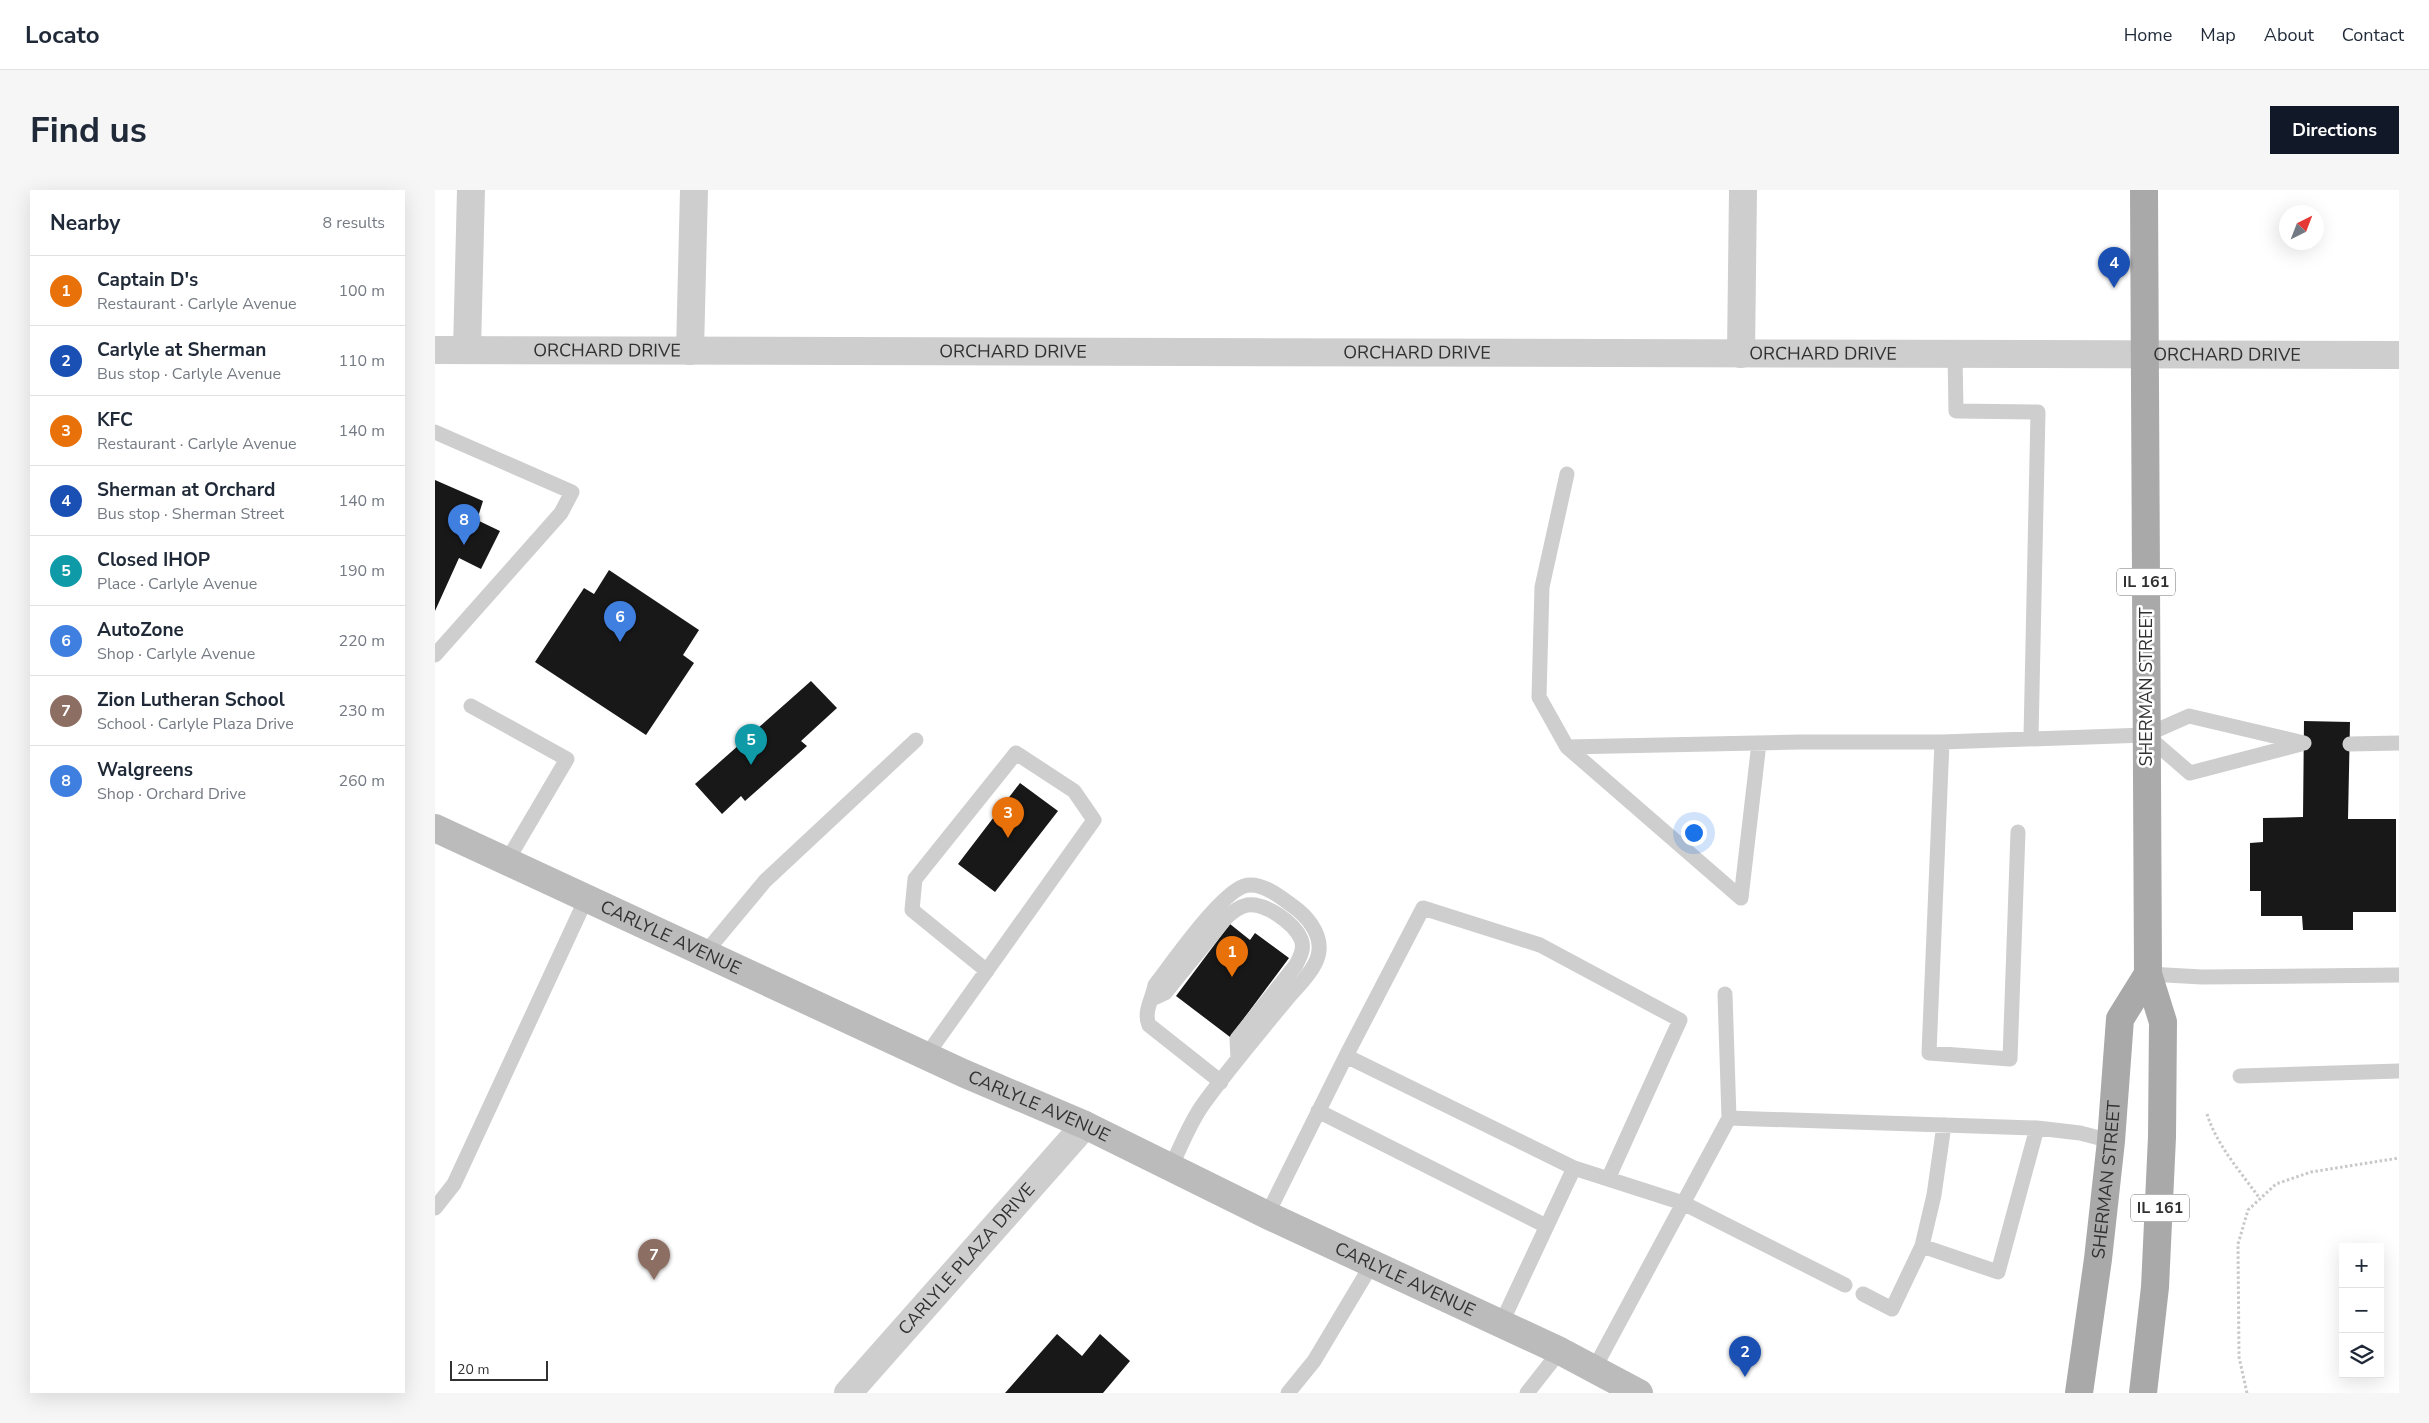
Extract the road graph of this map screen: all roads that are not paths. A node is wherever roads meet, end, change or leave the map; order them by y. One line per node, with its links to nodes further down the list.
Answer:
1 (471, 190): 6 (street)
2 (694, 190): 7 (street)
3 (1743, 190): 8 (street)
4 (2144, 190): 10 (main road, SHERMAN STREET / IL 161)
5 (435, 350): 6 (street, ORCHARD DRIVE)
6 (467, 350): 7 (street, ORCHARD DRIVE)
7 (690, 351): 8 (street, ORCHARD DRIVE)
8 (1741, 354): 9 (street, ORCHARD DRIVE)
9 (1955, 354): 10 (street, ORCHARD DRIVE); 17 (lane)
10 (2147, 355): 11 (street, ORCHARD DRIVE); 16 (main road, SHERMAN STREET / IL 161)
11 (2399, 355)
12 (435, 432): 14 (lane)
13 (1567, 474): 23 (lane)
14 (435, 655)
15 (471, 706): 26 (lane)
16 (2146, 734): 16 (lane); 17 (lane); 30 (main road, SHERMAN STREET / IL 161)
17 (2031, 737): 19 (lane)
18 (916, 740): 28 (lane)
19 (1942, 742): 20 (lane); 25 (lane)
20 (1759, 743): 23 (lane); 23 (lane)
21 (2399, 743): 22 (lane)
22 (2350, 744)
23 (1567, 747)
24 (435, 828): 26 (main road, CARLYLE AVENUE)
25 (2018, 832)
26 (507, 862): 27 (main road, CARLYLE AVENUE)
27 (586, 898): 28 (main road, CARLYLE AVENUE); 48 (lane)
28 (705, 953): 33 (main road, CARLYLE AVENUE)
29 (987, 971): 29 (lane); 33 (lane)
30 (2148, 974): 31 (lane); 43 (main road, SHERMAN STREET / IL 161); 63 (main road, SHERMAN STREET / IL 161)
31 (2399, 975)
32 (1725, 994): 39 (lane)
33 (926, 1056): 40 (main road, CARLYLE AVENUE)
34 (1346, 1056): 38 (lane); 45 (lane); 46 (lane)
35 (2399, 1071): 36 (lane)
36 (2240, 1076)
37 (1221, 1082): 37 (lane); 44 (lane)
38 (1319, 1111): 49 (lane); 50 (lane)
39 (1729, 1118): 41 (lane); 47 (lane)
40 (1085, 1125): 44 (main road, CARLYLE AVENUE); 58 (street, CARLYLE PLAZA DRIVE)
41 (1944, 1125): 42 (lane); 51 (lane)
42 (2037, 1128): 43 (lane); 51 (lane)
43 (2111, 1141): 62 (main road, SHERMAN STREET / IL 161)
44 (1171, 1168): 49 (main road, CARLYLE AVENUE)
45 (1574, 1168): 46 (lane); 50 (lane)
46 (1608, 1179): 47 (lane)
47 (1683, 1204): 53 (lane); 57 (lane)
48 (435, 1208)
49 (1267, 1214): 52 (main road, CARLYLE AVENUE)
50 (1546, 1226): 55 (lane)
51 (1922, 1246): 54 (lane)
52 (1372, 1264): 55 (main road, CARLYLE AVENUE); 59 (lane)
53 (1845, 1285)
54 (1863, 1294)
55 (1501, 1324): 56 (main road, CARLYLE AVENUE)
56 (1560, 1351): 57 (main road, CARLYLE AVENUE); 60 (lane)
57 (1593, 1369): 61 (main road, CARLYLE AVENUE)
58 (848, 1393)
59 (1288, 1393)
60 (1527, 1393)
61 (1639, 1393)
62 (2079, 1393)
63 (2143, 1393)

